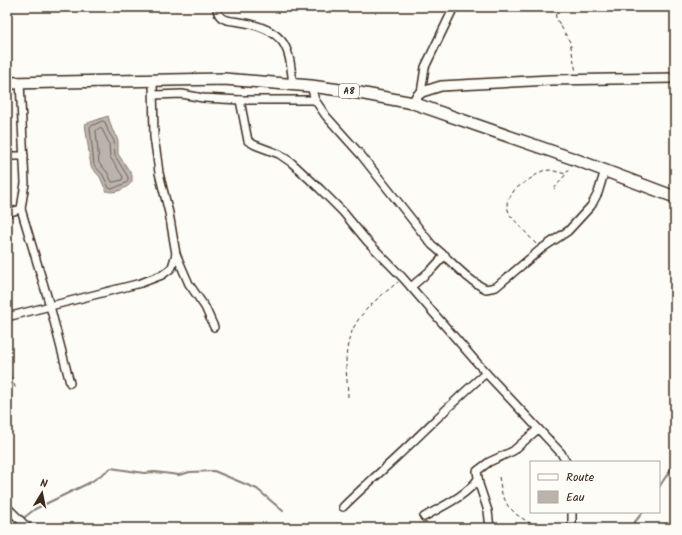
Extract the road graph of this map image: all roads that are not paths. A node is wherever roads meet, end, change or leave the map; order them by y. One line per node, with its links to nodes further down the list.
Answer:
1 (218, 7): 7 (street)
2 (454, 7): 9 (street)
3 (675, 78): 9 (street)
4 (153, 81): 5 (main road, A8); 7 (main road, A8); 10 (street)
5 (20, 82): 6 (main road, A8); 15 (street)
6 (7, 83)
7 (293, 85): 8 (main road, A8)
8 (311, 86): 12 (street); 13 (main road, A8)
9 (420, 93): 13 (street)
10 (154, 95): 11 (street); 20 (street)
11 (240, 100): 12 (street); 22 (street)
12 (315, 100): 21 (street)
13 (413, 103): 16 (main road, A8)
14 (7, 156): 15 (street)
15 (24, 156): 18 (street)
16 (605, 170): 17 (main road, A8); 21 (street)
17 (675, 197)
18 (21, 209): 19 (street); 23 (street)
19 (7, 213)
20 (176, 254): 23 (street); 25 (street)
21 (445, 255): 22 (street)
22 (411, 287): 26 (street)
23 (50, 306): 24 (street); 27 (street)
24 (7, 317)
25 (214, 327)
26 (486, 372): 28 (street); 32 (street)
27 (70, 383)
28 (538, 428): 29 (street); 30 (street)
29 (565, 461)
30 (478, 479): 34 (street); 37 (street)
31 (7, 507): 36 (street)
32 (343, 507)
33 (572, 513): 35 (street)
34 (424, 517)
35 (572, 526)
36 (28, 528)
37 (490, 528)

